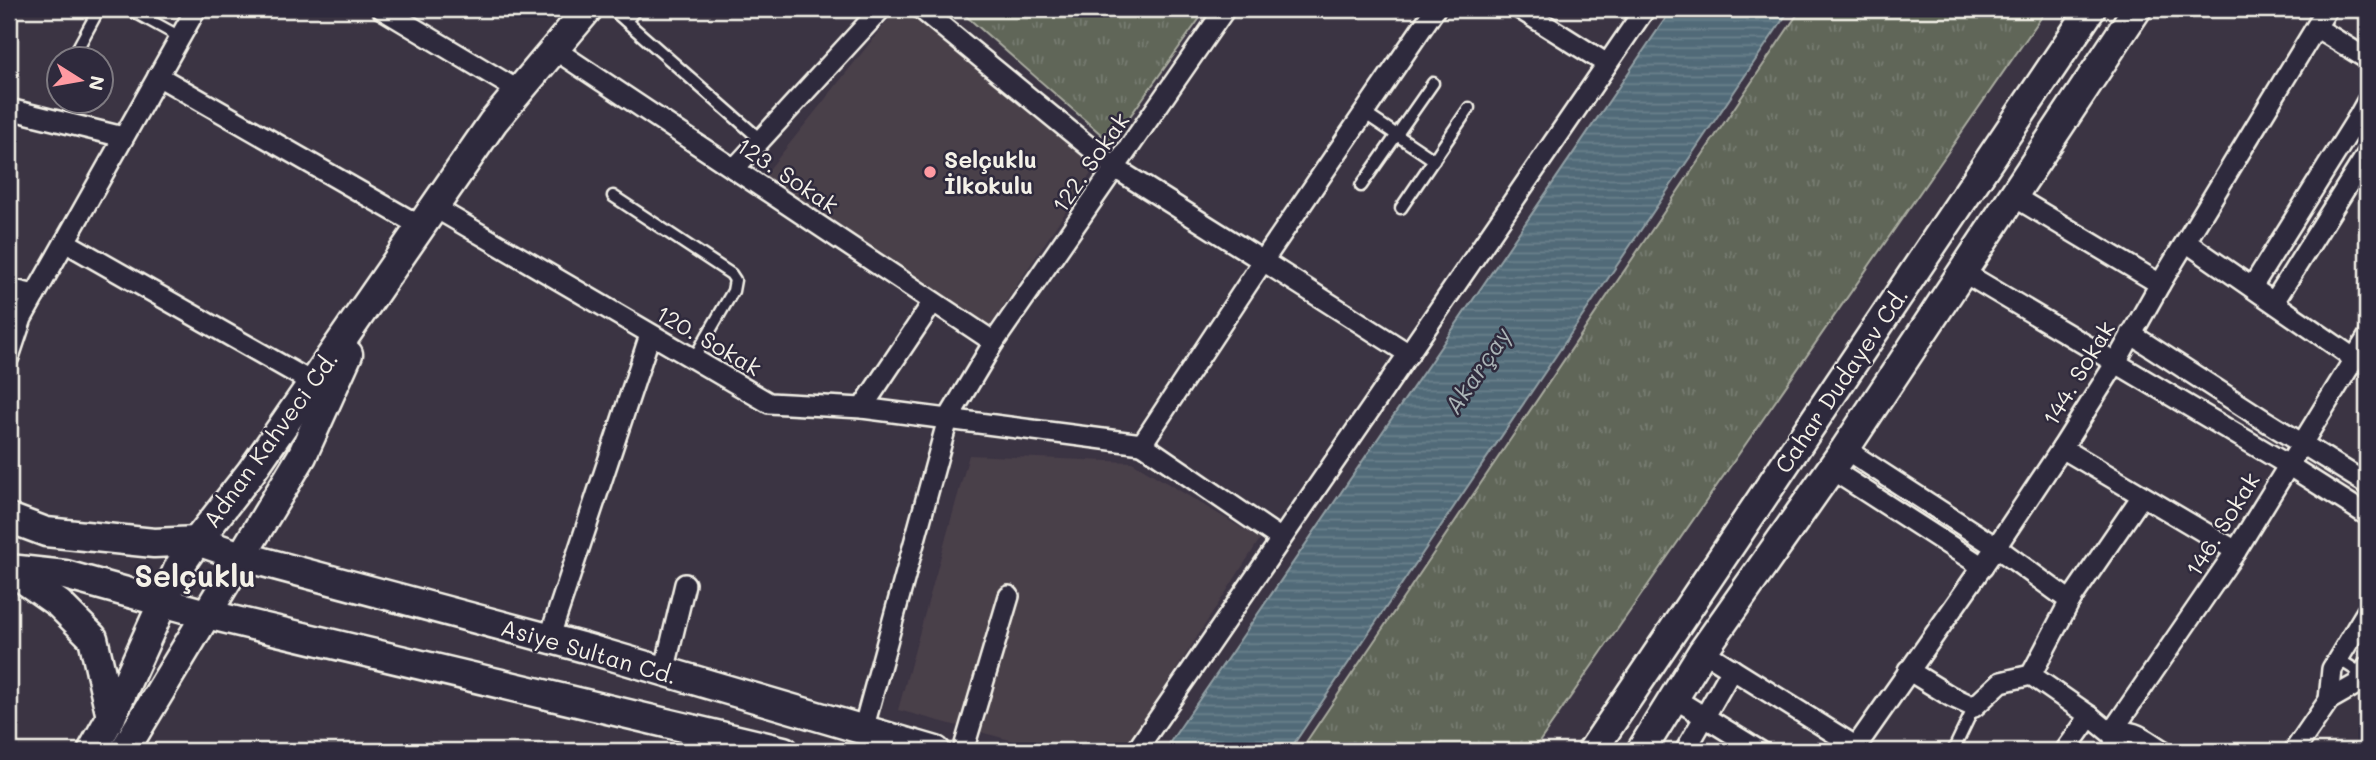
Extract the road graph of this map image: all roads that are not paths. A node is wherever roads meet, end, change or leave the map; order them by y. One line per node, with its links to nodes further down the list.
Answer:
1 (99, 9): 20 (lane)
2 (129, 9): 19 (lane)
3 (196, 9): 19 (street)
4 (382, 9): 26 (street)
5 (588, 9): 21 (main road, Adnan Kahveci Cd.)
6 (612, 9): 17 (lane)
7 (636, 9): 17 (lane)
8 (881, 9): 34 (street)
9 (921, 9): 37 (street)
10 (1435, 9): 30 (street)
11 (1520, 9): 23 (street)
12 (1645, 9): 23 (street)
13 (2091, 9): 113 (main road, Cahar Dudayev Cd.)
14 (2137, 9): 41 (main road, Cahar Dudayev Cd.)
15 (2327, 9): 18 (street, 144. Sokak)
16 (1218, 12): 37 (street, 122. Sokak)
17 (625, 21): 34 (lane)
18 (2317, 28): 22 (street); 45 (street, 144. Sokak)
19 (180, 37): 24 (street)
20 (79, 46)
21 (554, 49): 26 (main road, Adnan Kahveci Cd.); 38 (street, 123. Sokak)
22 (2367, 59)
23 (1607, 64): 59 (street)
24 (158, 76): 33 (street); 43 (street, 120. Sokak)
25 (1433, 83): 32 (lane)
26 (519, 90): 43 (main road, Adnan Kahveci Cd.)
27 (2367, 101): 31 (street)
28 (9, 108): 33 (street)
29 (1469, 108): 36 (lane)
30 (1364, 113): 32 (lane); 46 (street)
31 (2362, 122): 50 (street)
32 (1396, 135): 36 (lane); 39 (lane)
33 (123, 137): 44 (street)
34 (761, 140): 38 (street)
35 (2367, 154): 54 (street)
36 (1434, 160): 42 (lane)
37 (1115, 168): 46 (street); 58 (street, 122. Sokak)
38 (734, 169): 53 (street, 123. Sokak)
39 (1361, 186)
40 (613, 195): 62 (lane)
41 (2013, 196): 47 (main road, Cahar Dudayev Cd.); 49 (street)
42 (1401, 208)
43 (427, 217): 48 (main road, Adnan Kahveci Cd.); 56 (street, 120. Sokak)
44 (65, 242): 52 (street); 64 (street)
45 (2186, 242): 49 (street, 144. Sokak); 50 (street)
46 (1263, 261): 59 (street); 67 (street)
47 (1963, 272): 63 (street); 70 (main road, Cahar Dudayev Cd.)
48 (382, 282): 64 (main road, Adnan Kahveci Cd.); 80 (main road, Adnan Kahveci Cd.)
49 (2160, 284): 55 (street, 144. Sokak)
50 (2252, 287): 54 (street)
51 (9, 289): 52 (street)
52 (35, 295): 60 (street)
53 (933, 302): 58 (street, 123. Sokak); 65 (street)
54 (2274, 302): 61 (street)
55 (2131, 334): 63 (street, 144. Sokak); 68 (street)
56 (650, 335): 62 (street, 120. Sokak); 89 (street)
57 (2367, 338): 61 (street, 146. Sokak)
58 (994, 342): 66 (street, 122. Sokak)
59 (1409, 354): 76 (street)
60 (9, 357)
61 (2356, 359): 68 (street, 146. Sokak)
62 (693, 360): 65 (street, 120. Sokak)
63 (2115, 364): 69 (street, 144. Sokak); 71 (street)
64 (313, 383): 77 (main road, Adnan Kahveci Cd.)
65 (862, 408): 66 (street, 120. Sokak)
66 (947, 419): 67 (street, 120. Sokak); 103 (street, 122. Sokak)
67 (1142, 444): 76 (street)
68 (2302, 444): 71 (street, 146. Sokak); 72 (street)
69 (2062, 448): 73 (street); 78 (street, 144. Sokak)
70 (1838, 459): 78 (street); 81 (street); 90 (main road, Cahar Dudayev Cd.)
71 (2288, 465): 74 (street); 79 (street, 146. Sokak)
72 (2367, 484)
73 (2142, 496): 79 (street); 86 (street)
74 (2367, 515)
75 (9, 518): 77 (main road)
76 (1282, 539): 112 (street)
77 (197, 541): 80 (main road, Asiye Sultan Cd.); 85 (main road, Adnan Kahveci Cd.)
78 (1996, 547): 81 (street, 144. Sokak); 86 (street)
79 (2236, 551): 104 (street, 146. Sokak)
80 (241, 556): 88 (main road, Adnan Kahveci Cd.); 89 (main road, Asiye Sultan Cd.)
81 (1983, 567): 93 (street, 144. Sokak)
82 (10, 573): 85 (main road); 102 (main road)
83 (685, 584): 94 (street)
84 (1009, 596): 111 (street)
85 (164, 601): 88 (main road); 102 (main road, Adnan Kahveci Cd.)
86 (2070, 601): 96 (street)
87 (2367, 611): 91 (street)
88 (206, 614): 105 (main road); 108 (main road, Adnan Kahveci Cd.)
89 (549, 639): 94 (main road, Asiye Sultan Cd.)
90 (1703, 651): 92 (street); 97 (main road, Cahar Dudayev Cd.)
91 (2338, 659): 95 (lane); 98 (street)
92 (1732, 669): 101 (street); 106 (street)
93 (1908, 670): 99 (street); 106 (street, 144. Sokak)
94 (664, 672): 103 (main road, Asiye Sultan Cd.)
95 (2366, 673): 98 (street)
96 (2031, 676): 99 (street); 100 (street)
97 (1674, 698): 101 (street); 114 (main road, Cahar Dudayev Cd.)
98 (2329, 700): 120 (street)
99 (1974, 707): 117 (lane)
100 (2090, 716): 104 (street); 118 (street)
101 (1704, 717): 115 (street); 116 (street)
102 (111, 718): 107 (main road, Adnan Kahveci Cd.)
103 (863, 730): 110 (main road, Asiye Sultan Cd.)
104 (2114, 740): 119 (street)
105 (701, 742): 109 (main road)
106 (1854, 749)
107 (92, 751)
108 (124, 751)
109 (784, 751)
110 (936, 751)
111 (963, 751)
112 (1136, 751)
113 (1592, 751)
114 (1641, 751)
115 (1685, 751)
116 (1760, 751)
117 (1953, 751)
118 (2065, 751)
119 (2164, 751)
120 (2294, 751)

